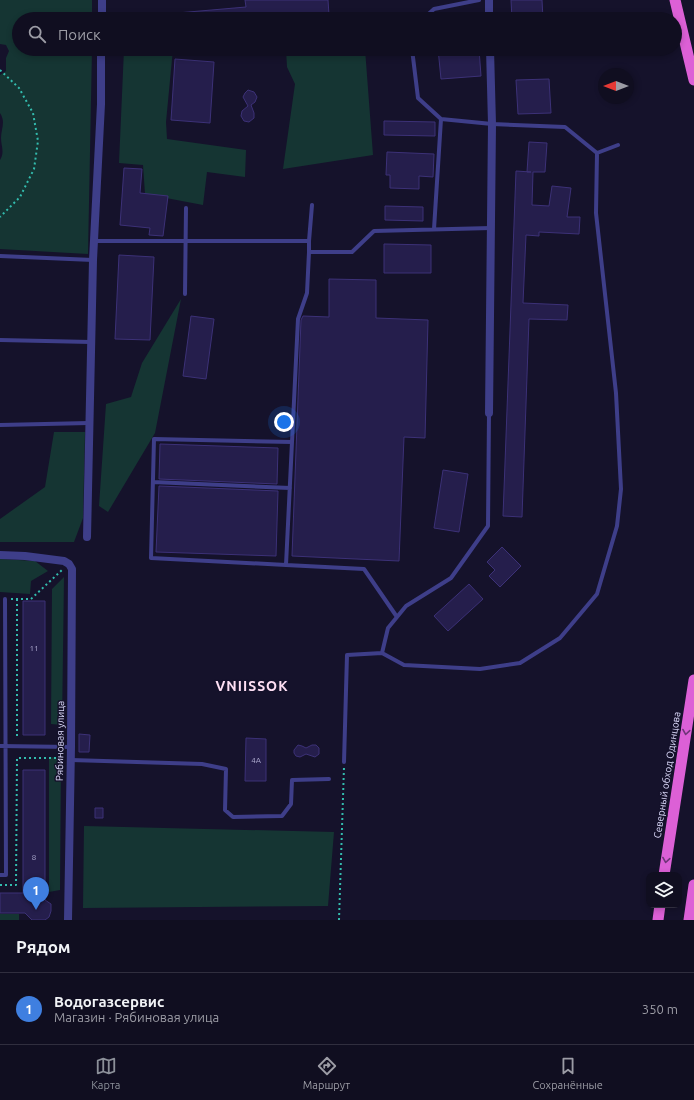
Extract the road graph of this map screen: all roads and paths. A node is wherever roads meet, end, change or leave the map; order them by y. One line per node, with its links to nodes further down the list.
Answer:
1 (102, 0): 5 (street)
2 (479, 0): 6 (lane)
3 (489, 0): 7 (street)
4 (674, 0): 8 (highway)
5 (102, 12)
6 (431, 12)
7 (489, 12)
8 (677, 12)
9 (682, 32): 14 (highway)
10 (102, 56): 24 (street)
11 (413, 56): 15 (lane)
12 (490, 56): 16 (street)
13 (0, 70): 21 (path)
14 (694, 80)
15 (441, 120): 16 (lane); 23 (lane)
16 (492, 124): 18 (lane); 22 (street)
17 (618, 145): 18 (lane)
18 (597, 153): 46 (lane)
19 (312, 205): 26 (lane)
20 (186, 208): 25 (lane)
21 (0, 217)
22 (491, 228): 23 (lane); 33 (street)
23 (434, 229): 27 (lane)
24 (94, 240): 25 (lane); 29 (street)
25 (185, 241): 26 (lane); 30 (lane)
26 (309, 241): 27 (lane)
27 (309, 252): 36 (lane)
28 (0, 256): 29 (lane)
29 (93, 260): 32 (street)
30 (185, 294)
31 (0, 340): 32 (lane)
32 (91, 342): 34 (street)
33 (489, 413): 45 (lane)
34 (90, 423): 35 (lane); 39 (street)
35 (0, 425)
36 (292, 442): 37 (lane); 38 (lane)
37 (153, 482): 38 (lane); 42 (lane)
38 (290, 488): 42 (lane)
39 (87, 538)
40 (0, 555): 41 (street)
41 (69, 564): 44 (path); 51 (street, Рябиновая улица)
42 (286, 565): 45 (lane)
43 (4, 599): 44 (path); 49 (lane)
44 (17, 599): 50 (path)
45 (397, 617): 46 (lane)
46 (382, 653): 54 (lane)
47 (694, 680): 56 (highway, Северный обход Одинцова, one-way to 56)
48 (0, 746): 49 (lane)
49 (5, 746): 50 (lane); 57 (lane)
50 (17, 746): 51 (lane); 52 (path)
51 (71, 747): 53 (street, Рябиновая улица)
52 (17, 758): 53 (path); 58 (path)
53 (67, 759): 55 (lane); 61 (street, Рябиновая улица)
54 (344, 762): 62 (path)
55 (330, 779)
56 (664, 872)
57 (0, 875)
58 (0, 885)
59 (694, 885): 64 (highway)
60 (660, 908): 63 (highway)
61 (68, 920)
62 (339, 920)
63 (658, 920)
64 (689, 920)

